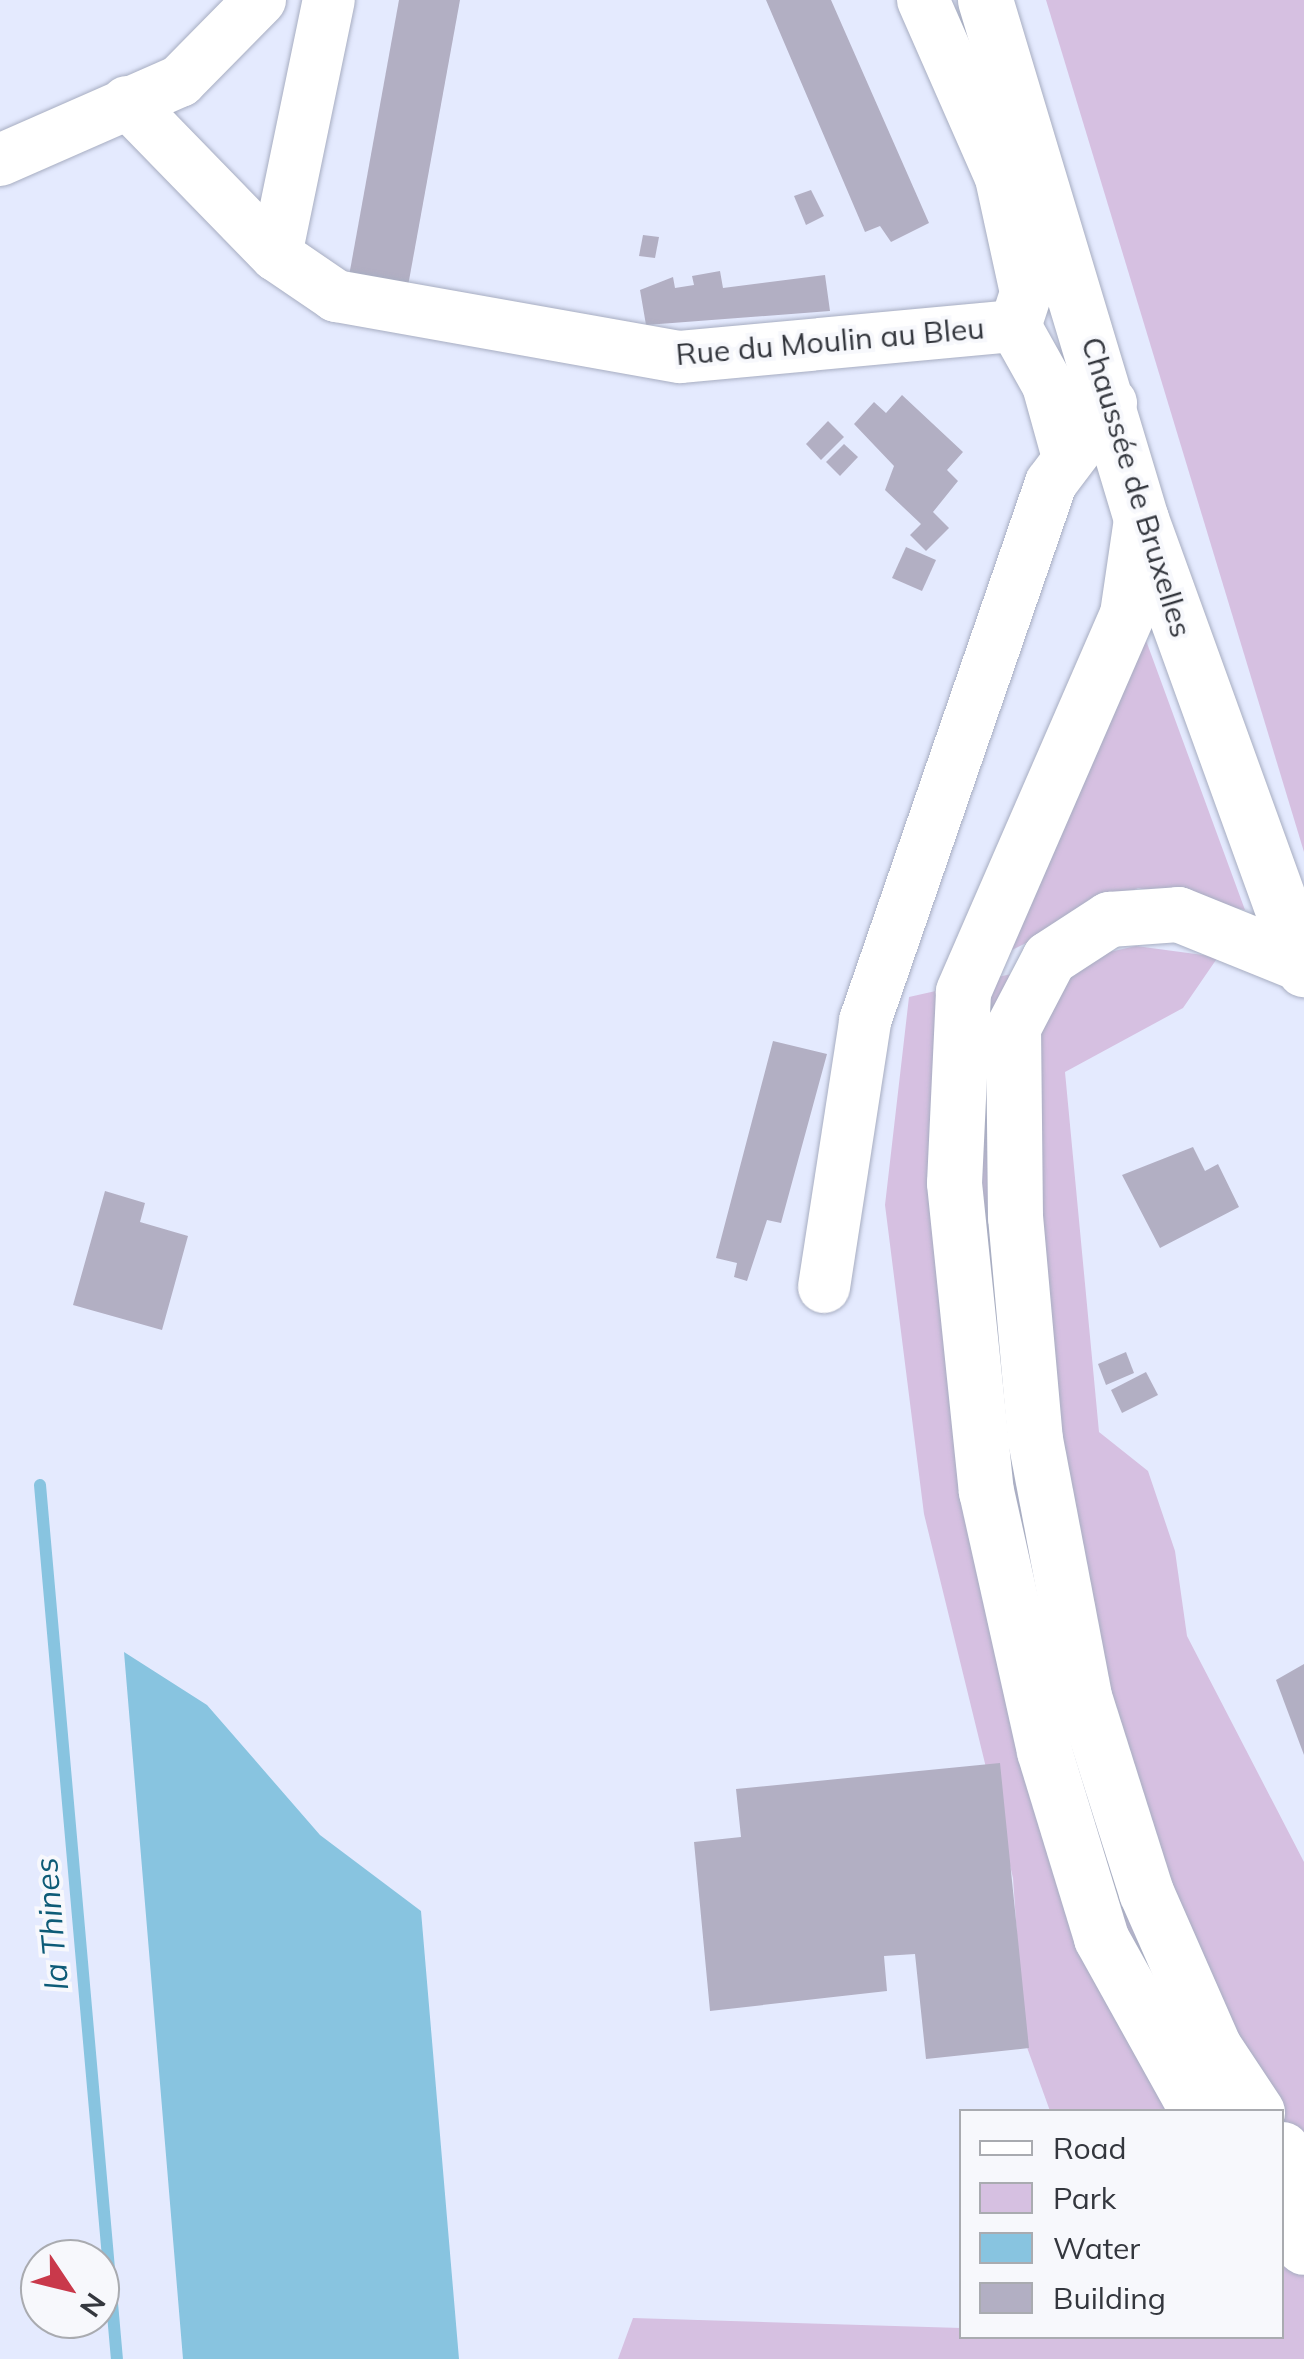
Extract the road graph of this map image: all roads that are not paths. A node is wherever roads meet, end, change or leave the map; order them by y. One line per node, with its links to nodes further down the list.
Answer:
1 (260, 0): 5 (street)
2 (329, 0): 7 (street)
3 (923, 0): 8 (street)
4 (984, 0): 9 (main road, Chaussée de Bruxelles)
5 (127, 102): 6 (street); 7 (street, Rue du Moulin au Bleu)
6 (0, 160)
7 (276, 255): 8 (street, Rue du Moulin au Bleu)
8 (1015, 326): 10 (street, Rue du Moulin au Bleu)
9 (1111, 403): 10 (street); 11 (main road, Chaussée de Bruxelles)
10 (1068, 457): 13 (street)
11 (1141, 518): 12 (main road, Chaussée de Bruxelles); 14 (main road)
12 (1303, 966): 15 (main road)
13 (824, 1287)
14 (1196, 2109)
15 (1255, 2109)
16 (1284, 2151): 17 (main road)
17 (1304, 2182)
18 (1284, 2228): 19 (main road)
19 (1304, 2247)

